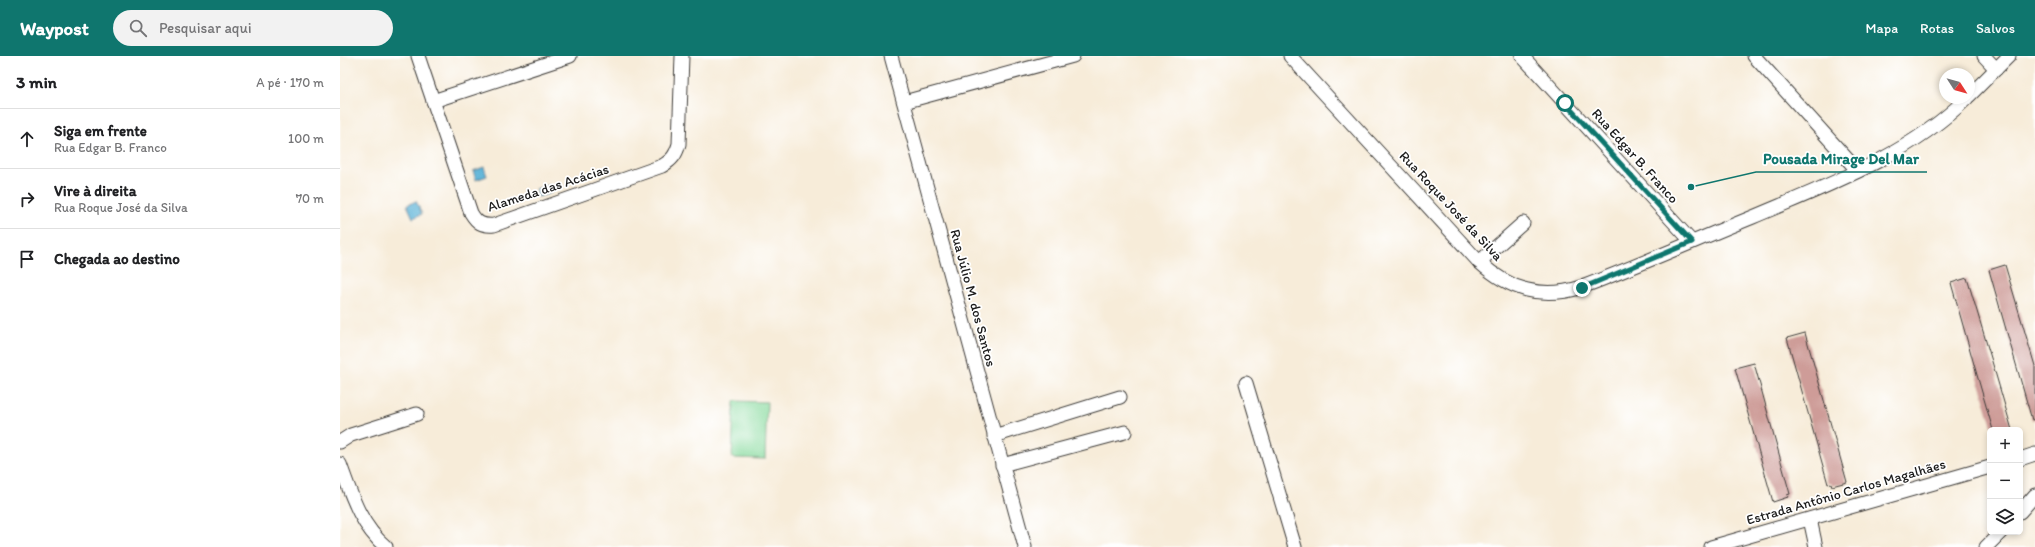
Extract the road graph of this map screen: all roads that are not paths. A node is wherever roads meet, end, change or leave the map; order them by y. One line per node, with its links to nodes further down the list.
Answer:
1 (418, 56): 13 (street, Alameda das Acácias)
2 (570, 56): 13 (street)
3 (682, 56): 13 (street, Alameda das Acácias)
4 (891, 56): 14 (street, Rua Júlio M. dos Santos)
5 (1073, 56): 14 (street)
6 (1290, 56): 19 (street, Rua Roque José da Silva)
7 (1522, 56): 18 (street, Rua Edgar B. Franco)
8 (1754, 56): 16 (street)
9 (1984, 56): 11 (street)
10 (2009, 56): 11 (street)
11 (1996, 69): 12 (street)
12 (1975, 90)
13 (433, 101)
14 (904, 102): 24 (street, Rua Júlio M. dos Santos)
15 (1960, 104): 16 (street, Rua Roque José da Silva)
16 (1858, 171): 18 (street, Rua Roque José da Silva)
17 (1523, 223): 19 (street)
18 (1692, 242): 19 (street, Rua Roque José da Silva)
19 (1479, 262)
20 (1246, 383): 37 (street)
21 (1120, 397): 24 (street)
22 (417, 414): 25 (street)
23 (1125, 432): 28 (street)
24 (994, 436): 28 (street, Rua Júlio M. dos Santos)
25 (340, 442)
26 (2027, 457): 29 (street)
27 (340, 464): 35 (street)
28 (1002, 466): 36 (street, Rua Júlio M. dos Santos)
29 (2035, 466)
30 (1987, 468): 33 (street, Estrada Antônio Carlos Magalhães)
31 (2035, 495): 32 (street)
32 (2023, 509)
33 (1810, 519): 38 (street, Estrada Antônio Carlos Magalhães); 39 (street)
34 (1998, 535): 40 (street)
35 (386, 547)
36 (1025, 547)
37 (1295, 547)
38 (1711, 547)
39 (1816, 547)
40 (1986, 547)

